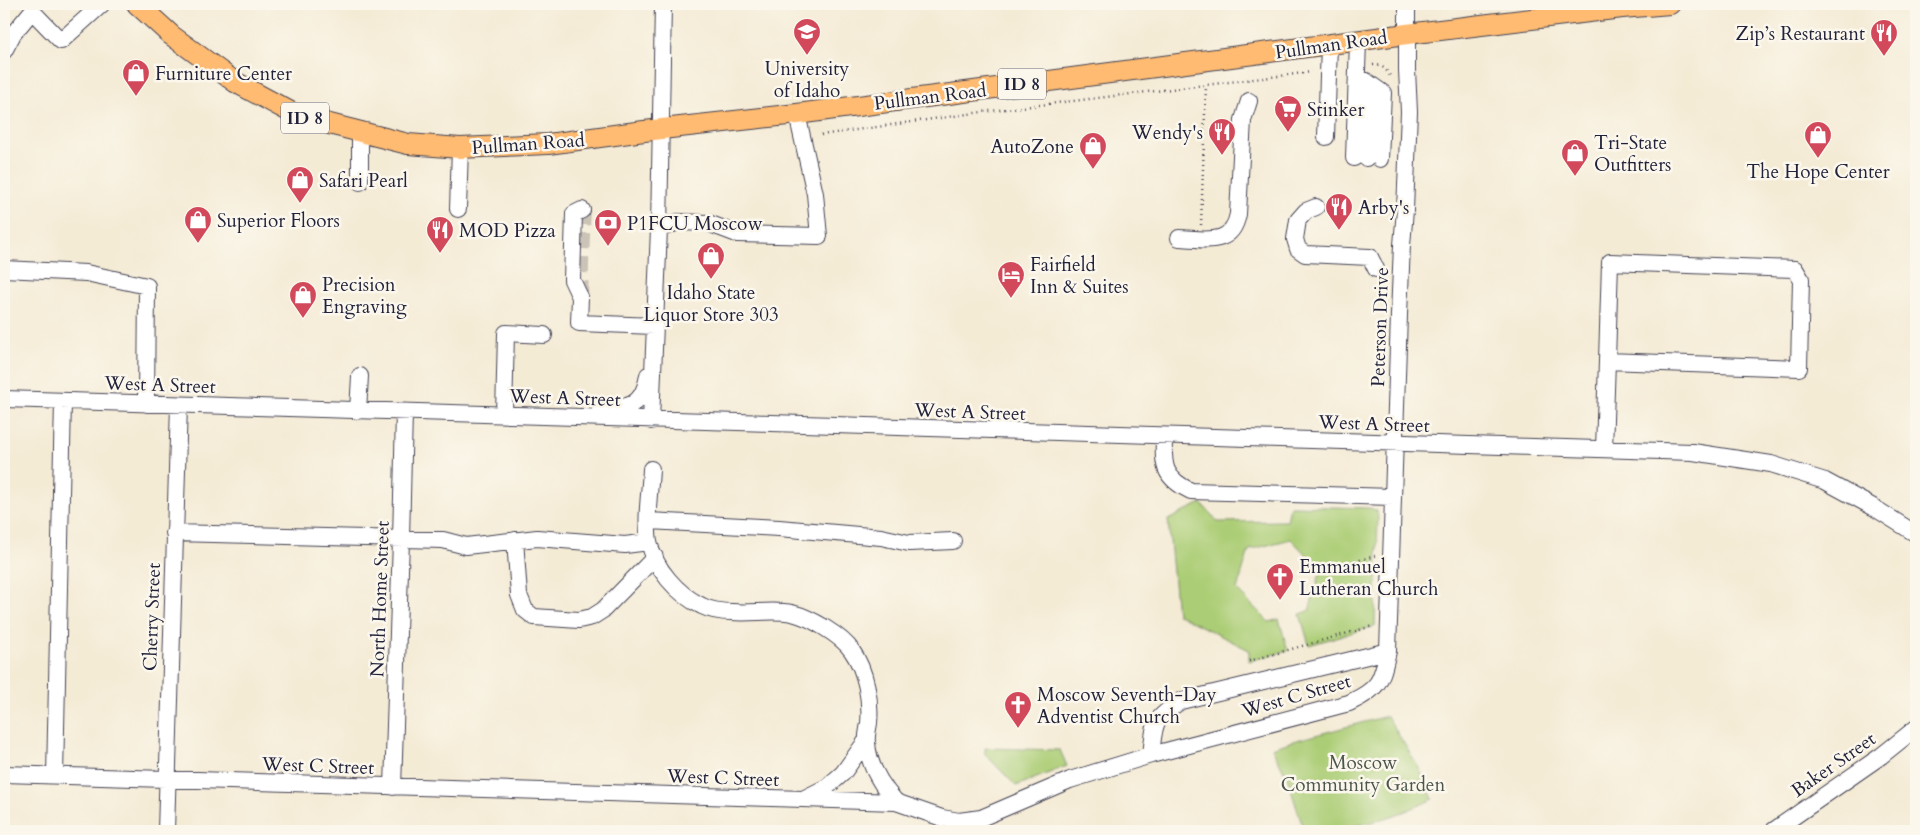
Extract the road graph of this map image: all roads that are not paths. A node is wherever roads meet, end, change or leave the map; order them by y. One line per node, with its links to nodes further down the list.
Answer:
1 (102, 4): 9 (street)
2 (137, 4): 13 (main road, Pullman Road / ID 8)
3 (663, 4): 12 (street)
4 (1407, 4): 6 (street, Peterson Drive)
5 (1670, 4): 6 (main road, Pullman Road / ID 8)
6 (1407, 34): 7 (main road, Pullman Road / ID 8); 38 (street, Peterson Drive)
7 (1358, 41): 8 (main road, Pullman Road / ID 8); 16 (street)
8 (1329, 45): 11 (main road, Pullman Road / ID 8); 14 (street)
9 (4, 51)
10 (1249, 101): 22 (street)
11 (797, 114): 12 (main road, Pullman Road / ID 8); 21 (street)
12 (661, 130): 15 (main road, Pullman Road / ID 8); 21 (street)
13 (360, 132): 15 (main road, Pullman Road / ID 8); 17 (street)
14 (1326, 137)
15 (460, 148): 19 (street)
16 (1366, 158)
17 (360, 182)
18 (1316, 207): 24 (street)
19 (458, 210)
20 (582, 210): 25 (street)
21 (658, 229): 25 (street)
22 (1179, 238)
23 (4, 269): 31 (street)
24 (1376, 269)
25 (654, 332): 35 (street); 36 (street)
26 (544, 335): 35 (street)
27 (1607, 361): 27 (street); 39 (street)
28 (360, 376): 33 (street)
29 (4, 400): 30 (street, West A Street)
30 (63, 401): 31 (street, West A Street); 55 (street)
31 (146, 404): 32 (street, West A Street)
32 (179, 405): 33 (street, West A Street); 43 (street, Cherry Street)
33 (358, 411): 34 (street, West A Street)
34 (404, 412): 35 (street, West A Street); 45 (street, North Home Street)
35 (504, 415): 36 (street, West A Street)
36 (651, 421): 37 (street, West A Street)
37 (1164, 437): 38 (street, West A Street); 41 (street)
38 (1394, 443): 39 (street, West A Street); 41 (street, Peterson Drive)
39 (1604, 450): 44 (street, West A Street)
40 (651, 469): 42 (street)
41 (1393, 497): 50 (street, Peterson Drive)
42 (649, 521): 47 (street); 48 (street)
43 (174, 532): 45 (street); 56 (street, Cherry Street)
44 (1916, 534)
45 (401, 540): 46 (street); 57 (street, North Home Street)
46 (515, 540): 48 (street); 49 (street)
47 (953, 541)
48 (649, 542): 49 (street)
49 (655, 557): 52 (street)
50 (1388, 651): 53 (street, West C Street); 53 (street)
51 (1916, 728): 61 (street, Baker Street)
52 (866, 741): 58 (street); 59 (street)
53 (1151, 755): 59 (street, West C Street)
54 (4, 774): 55 (street, West C Street)
55 (54, 776): 56 (street, West C Street)
56 (166, 780): 57 (street, West C Street); 60 (street, Cherry Street)
57 (393, 787): 58 (street, West C Street)
58 (802, 799): 59 (street, West C Street)
59 (896, 802)
60 (166, 831)
61 (1772, 831)

